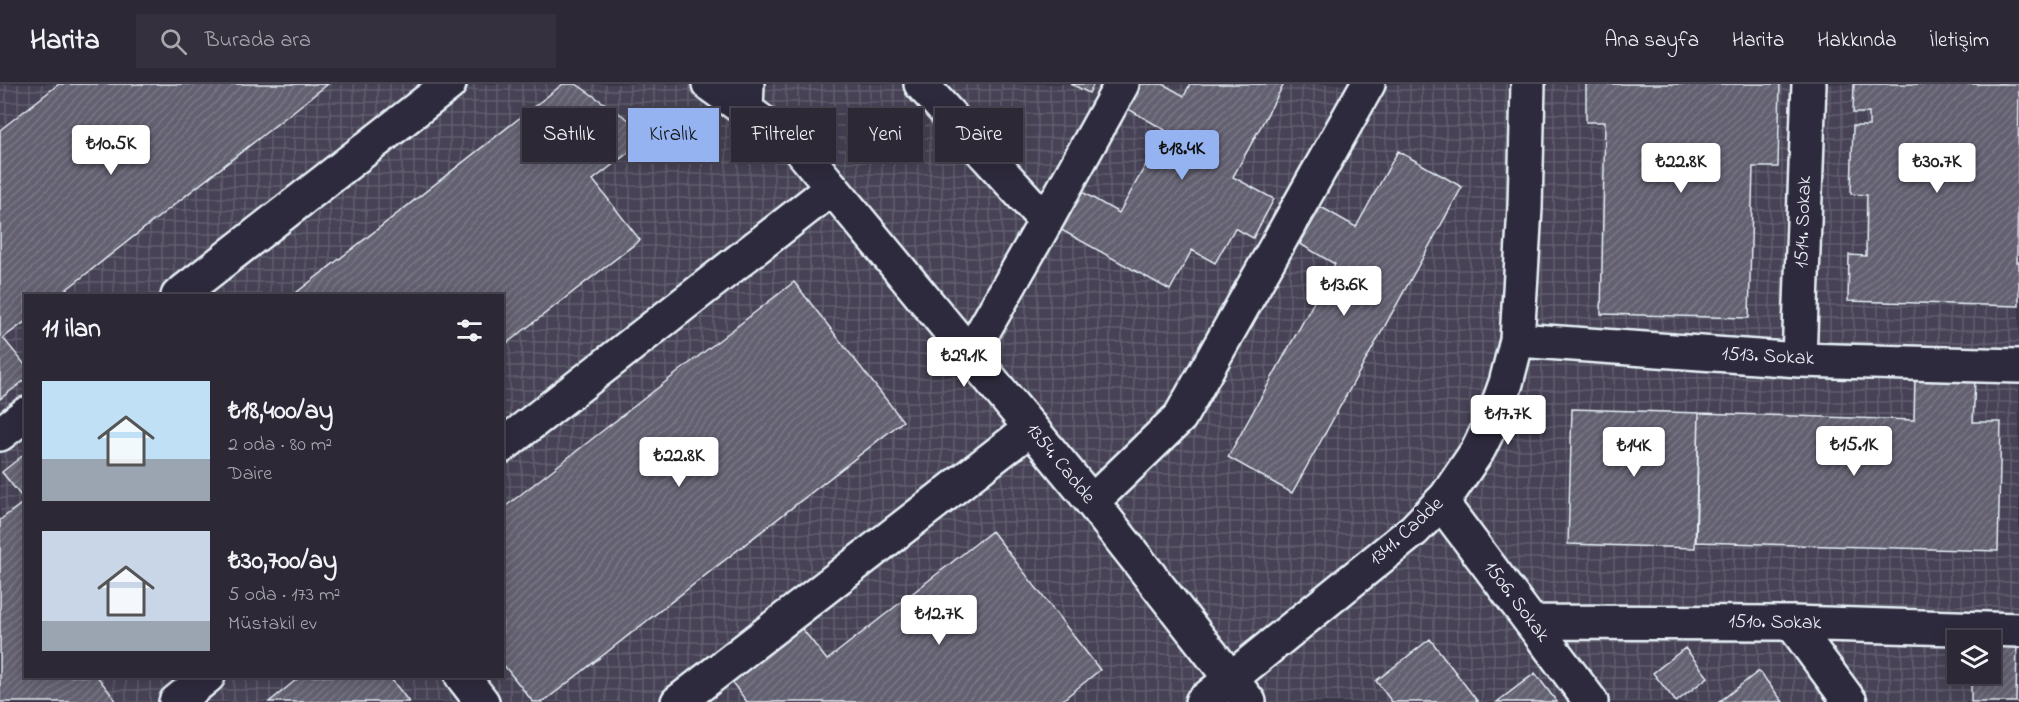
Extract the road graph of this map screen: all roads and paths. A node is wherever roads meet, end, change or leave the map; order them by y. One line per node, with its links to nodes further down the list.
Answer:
1 (449, 84): 11 (main road)
2 (709, 84): 8 (main road, 1354. Cadde)
3 (921, 84): 10 (main road)
4 (1122, 84): 10 (main road)
5 (1368, 84): 20 (main road)
6 (1528, 84): 12 (main road, 1341. Cadde)
7 (1809, 84): 14 (main road, 1514. Sokak)
8 (747, 97): 9 (main road, 1354. Cadde)
9 (832, 188): 13 (main road, 1354. Cadde); 19 (main road)
10 (1046, 221): 13 (main road)
11 (181, 294)
12 (1517, 340): 14 (main road, 1513. Sokak); 21 (main road, 1341. Cadde)
13 (969, 354): 17 (main road, 1354. Cadde)
14 (1799, 360): 15 (main road, 1513. Sokak)
15 (2019, 366)
16 (24, 416): 18 (main road)
17 (1031, 428): 20 (main road, 1354. Cadde); 30 (main road)
18 (0, 434)
19 (504, 444)
20 (1092, 502): 27 (main road, 1354. Cadde)
21 (1442, 502): 22 (main road, 1506. Sokak); 27 (main road, 1341. Cadde)
22 (1532, 622): 23 (main road, 1510. Sokak); 32 (main road, 1506. Sokak)
23 (1792, 623): 24 (main road, 1510. Sokak); 33 (main road)
24 (2019, 630)
25 (206, 678): 28 (main road)
26 (464, 678): 29 (main road)
27 (1240, 691): 31 (main road, 1341. Cadde)
28 (176, 702)
29 (482, 702)
30 (678, 702)
31 (1202, 702)
32 (1591, 702)
33 (1850, 702)

